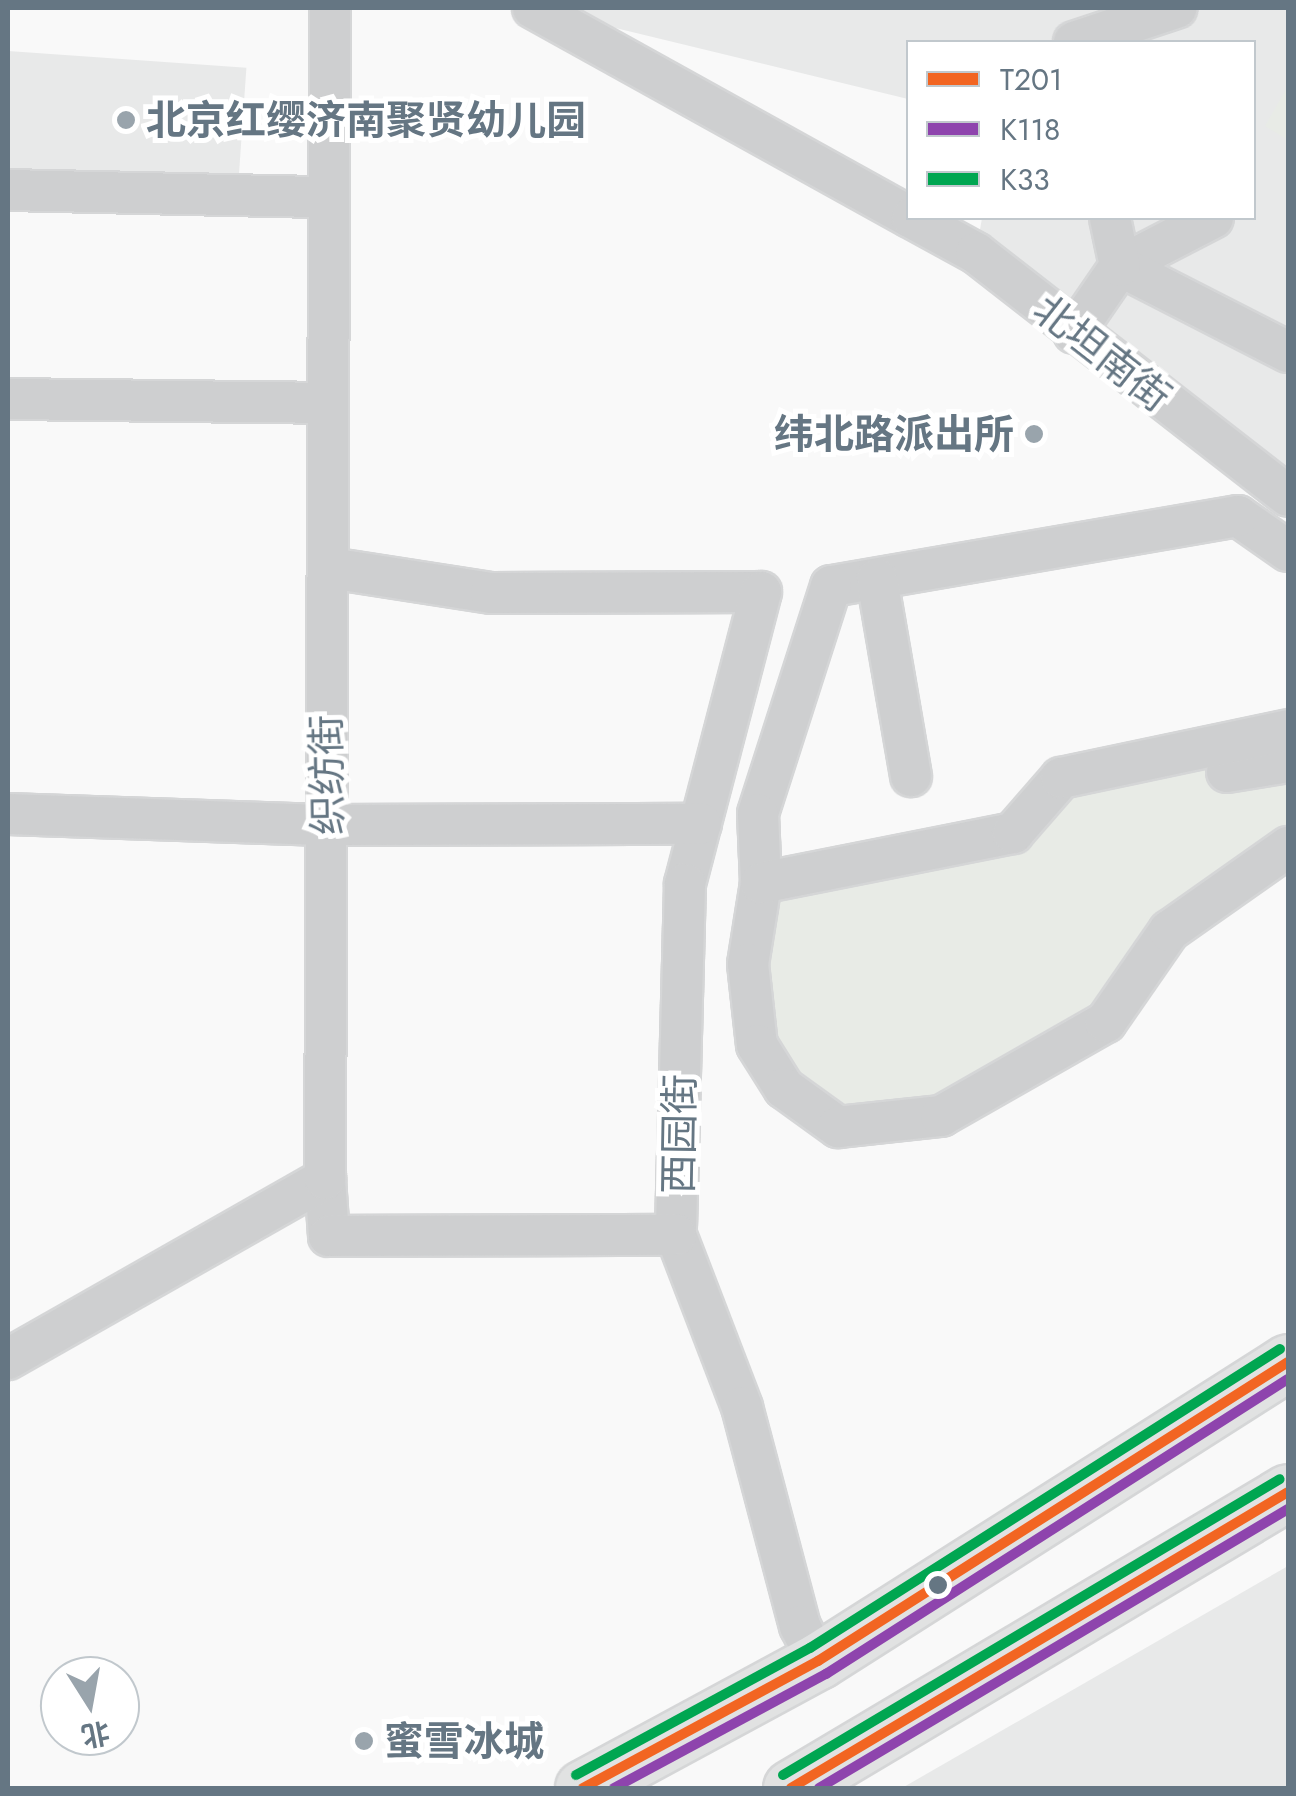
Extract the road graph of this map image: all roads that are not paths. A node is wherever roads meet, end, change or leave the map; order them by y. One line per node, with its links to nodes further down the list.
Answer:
1 (330, 8): 7 (street, 织纺街)
2 (532, 8): 8 (street, 北坦南街)
3 (1170, 9): 4 (street); 5 (street)
4 (1080, 40)
5 (1187, 40)
6 (8, 190): 7 (street)
7 (328, 197): 16 (street, 织纺街)
8 (906, 215)
9 (916, 220): 13 (street, 北坦南街)
10 (1110, 220): 12 (street)
11 (1209, 220): 12 (street)
12 (1120, 266): 13 (street); 14 (street)
13 (1074, 333): 17 (street, 北坦南街)
14 (1288, 352)
15 (8, 398): 16 (street)
16 (326, 403): 19 (street, 织纺街)
17 (1288, 496)
18 (1288, 551): 20 (street)
19 (330, 568): 26 (street, 织纺街); 27 (street, 西园街)
20 (876, 579): 24 (street); 29 (street)
21 (1288, 730): 29 (street)
22 (1288, 762): 23 (street)
23 (1226, 772)
24 (911, 776)
25 (8, 814): 26 (street)
26 (329, 824): 27 (street); 30 (street, 织纺街)
27 (701, 824): 31 (street, 西园街)
28 (1288, 847): 29 (street)
29 (761, 883)
30 (325, 1179): 31 (street, 织纺街); 32 (street)
31 (676, 1235): 35 (street, 西园街)
32 (8, 1358)
33 (1288, 1362): 35 (main road)
34 (1288, 1492): 37 (main road)
35 (818, 1661): 36 (main road)
36 (583, 1788)
37 (791, 1788)

